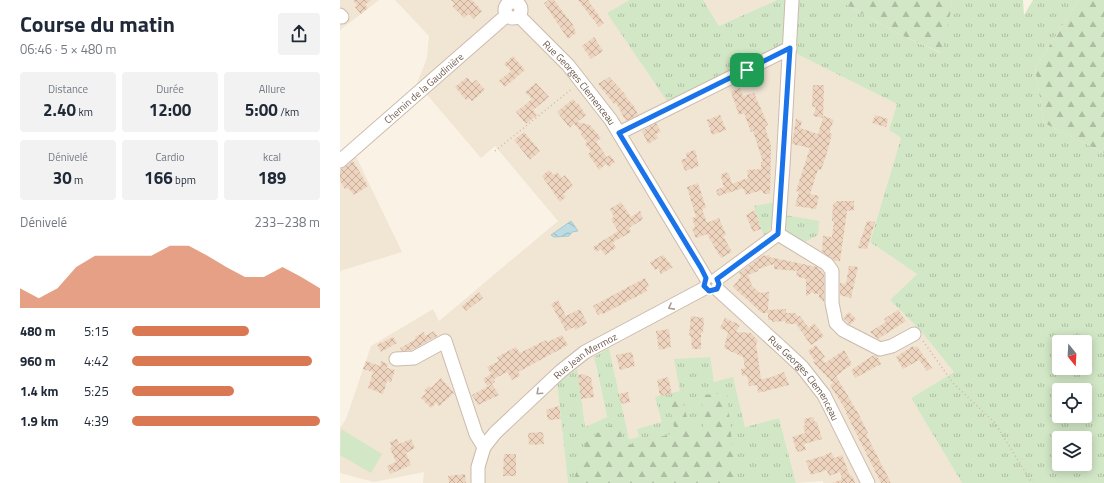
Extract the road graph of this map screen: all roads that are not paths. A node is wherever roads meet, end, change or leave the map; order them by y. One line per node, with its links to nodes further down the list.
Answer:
1 (792, 0): 3 (street)
2 (513, 7): 4 (street, Rue Georges Clemenceau); 5 (street, Chemin de la Gaudinière)
3 (790, 48): 4 (street); 6 (street)
4 (619, 133): 7 (street, Rue Georges Clemenceau)
5 (340, 161)
6 (778, 234): 7 (street, Rue Jean Mermoz); 8 (street)
7 (711, 284): 10 (street, Rue Jean Mermoz, one-way to 10); 12 (street, Rue Georges Clemenceau)
8 (914, 334)
9 (396, 359): 10 (street)
10 (484, 447): 11 (street, Rue Jean Mermoz)
11 (478, 483)
12 (868, 483)

